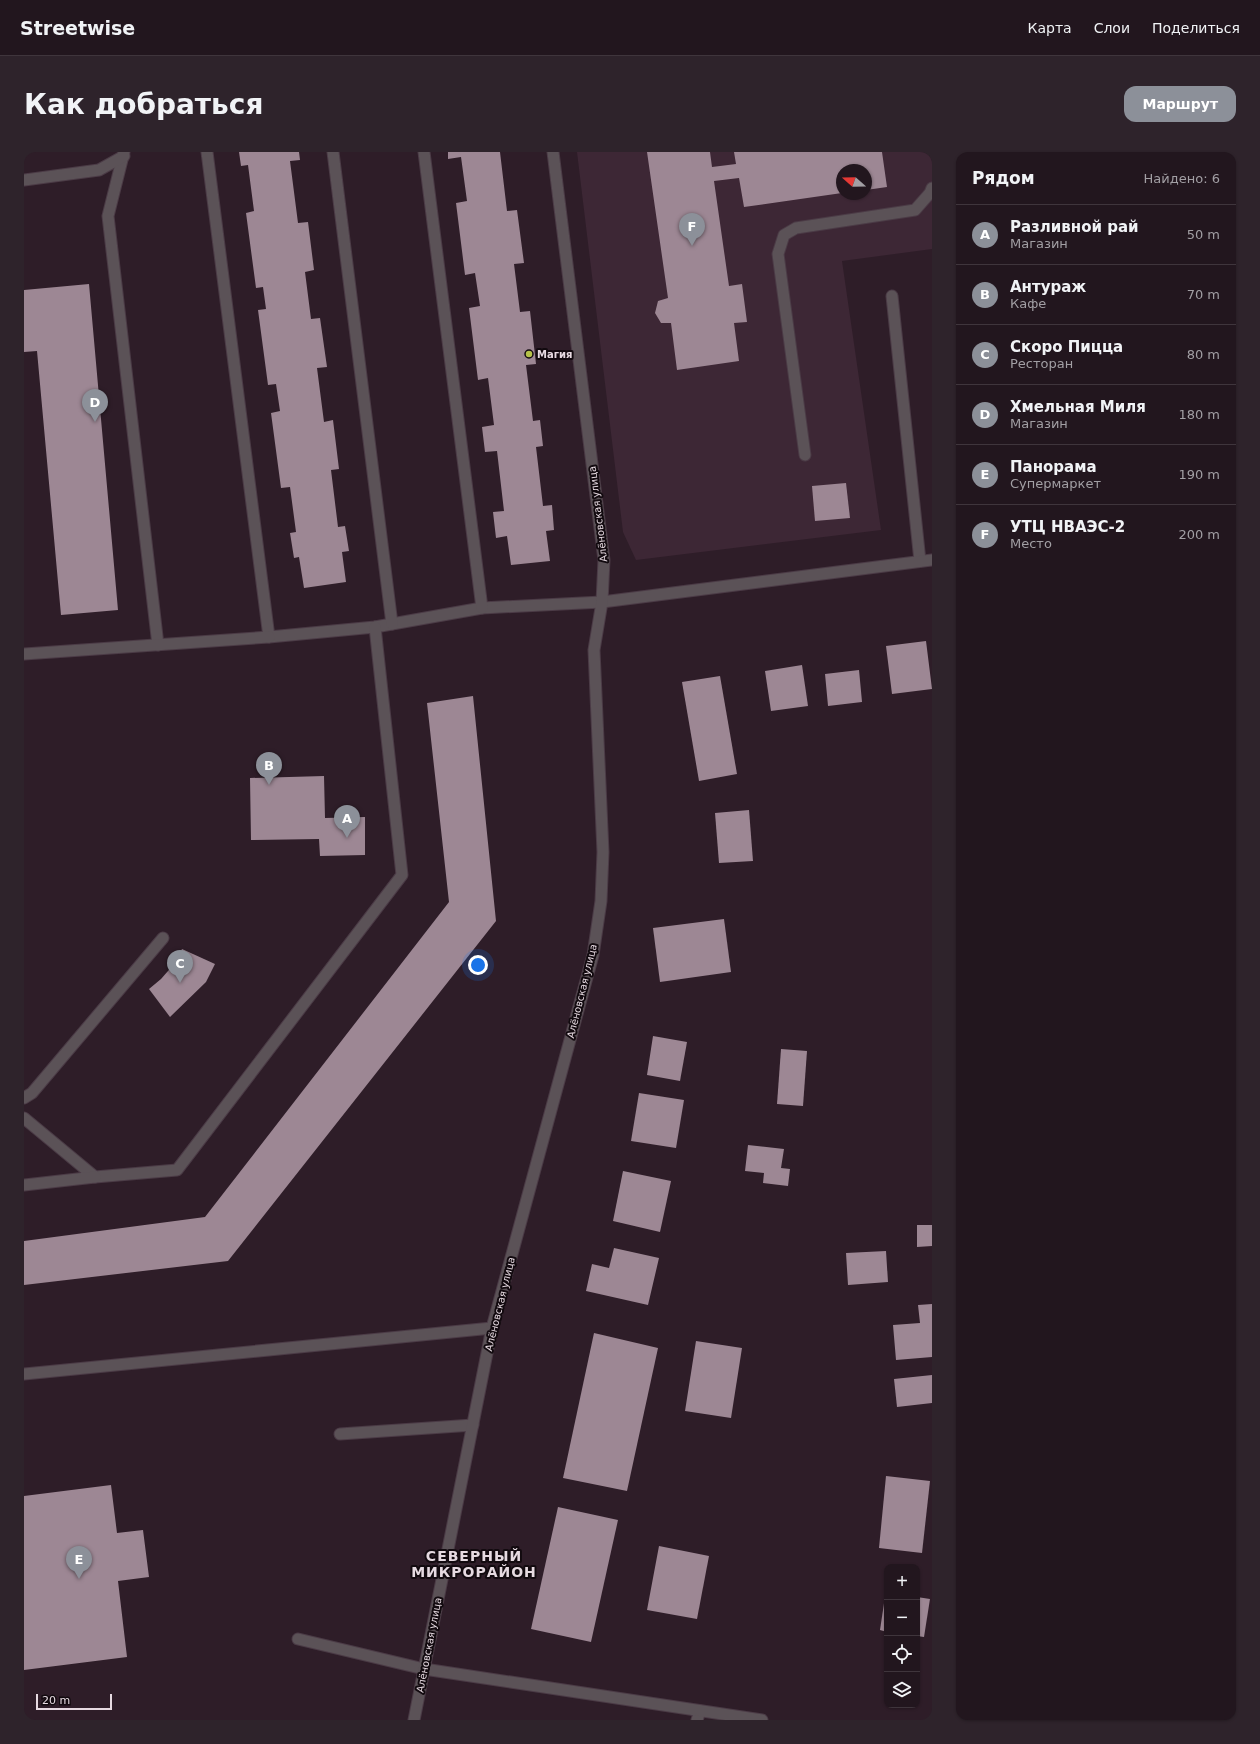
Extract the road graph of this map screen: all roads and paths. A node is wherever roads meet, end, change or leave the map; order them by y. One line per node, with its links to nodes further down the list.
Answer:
1 (207, 152): 16 (street)
2 (333, 152): 14 (street)
3 (424, 152): 13 (street)
4 (553, 152): 12 (street, Алёновская улица)
5 (124, 154): 6 (street); 17 (street)
6 (24, 180)
7 (932, 188): 9 (street)
8 (892, 296): 11 (street)
9 (805, 455)
10 (932, 560): 11 (street)
11 (920, 561): 12 (street)
12 (602, 602): 13 (street); 24 (street, Алёновская улица)
13 (482, 608): 14 (street)
14 (392, 624): 15 (street)
15 (375, 627): 16 (street); 22 (street)
16 (268, 637): 17 (street)
17 (158, 644): 18 (street)
18 (24, 654)
19 (163, 938): 20 (street)
20 (24, 1098)
21 (24, 1118): 22 (street)
22 (95, 1177): 23 (street)
23 (24, 1185)
24 (492, 1328): 25 (street); 26 (street, Алёновская улица)
25 (24, 1374)
26 (473, 1425): 27 (street); 29 (street, Алёновская улица)
27 (340, 1434)
28 (298, 1639): 29 (street)
29 (424, 1669): 30 (street); 31 (street, Алёновская улица)
30 (698, 1716): 32 (street)
31 (414, 1720)
32 (762, 1720)

